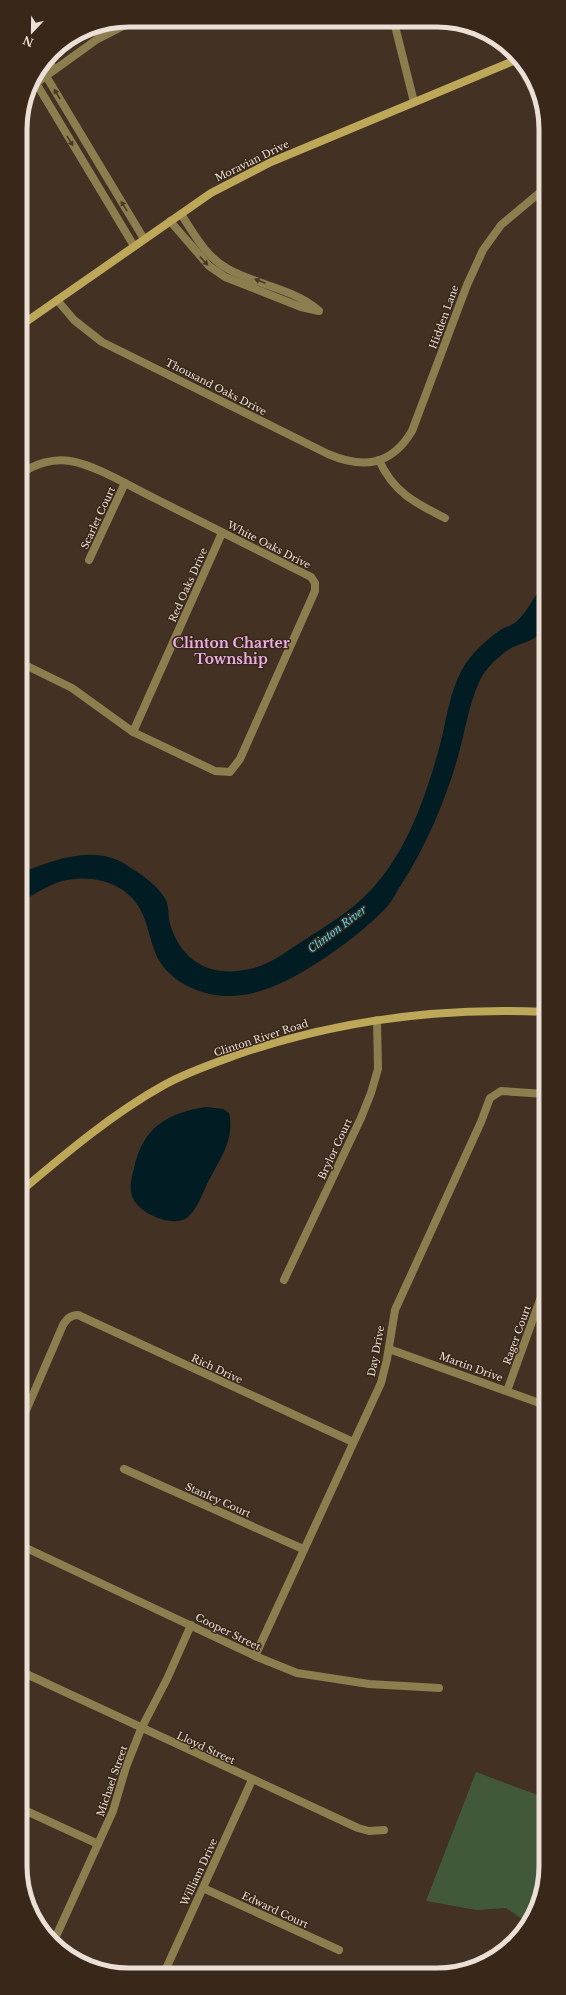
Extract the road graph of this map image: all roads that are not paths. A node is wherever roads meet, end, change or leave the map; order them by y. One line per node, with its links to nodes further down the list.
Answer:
1 (395, 27): 9 (street)
2 (117, 28): 5 (street)
3 (513, 61): 9 (street, Moravian Drive)
4 (51, 64): 5 (street)
5 (54, 69): 6 (street)
6 (46, 76): 7 (street); 10 (street, one-way to 6)
7 (40, 80)
8 (37, 85): 11 (street, one-way to 11)
9 (414, 102): 13 (street, Moravian Drive)
10 (95, 157): 11 (street); 15 (street, one-way to 10)
11 (84, 163): 17 (street)
12 (539, 193): 25 (street, Hidden Lane)
13 (181, 214): 14 (street, Moravian Drive); 16 (street)
14 (170, 221): 15 (street, Moravian Drive); 18 (street)
15 (144, 239): 17 (street, Moravian Drive)
16 (199, 242): 18 (street); 19 (street)
17 (134, 246): 23 (street, Moravian Drive)
18 (191, 246): 20 (street, one-way to 20)
19 (246, 276): 20 (street); 21 (street, one-way to 19)
20 (242, 284): 22 (street)
21 (276, 287): 22 (street); 22 (street)
22 (272, 295)
23 (57, 300): 24 (street, Moravian Drive); 25 (street, Thousand Oaks Drive)
24 (27, 321)
25 (379, 460): 28 (street)
26 (27, 471): 27 (street, White Oaks Drive)
27 (125, 483): 29 (street, White Oaks Drive); 30 (street, Scarlet Court)
28 (445, 518)
29 (222, 532): 32 (street, Red Oaks Drive); 32 (street, White Oaks Drive)
30 (89, 560)
31 (27, 665): 32 (street)
32 (133, 732)
33 (539, 1012): 34 (street, Clinton River Road)
34 (376, 1020): 36 (street, Clinton River Road); 37 (street, Brylor Court)
35 (539, 1094): 39 (street, Day Drive)
36 (27, 1186)
37 (284, 1280)
38 (539, 1303): 40 (street, Rager Court)
39 (389, 1350): 40 (street, Martin Drive); 43 (street, Day Drive)
40 (507, 1391): 41 (street, Martin Drive)
41 (539, 1403)
42 (27, 1408): 43 (street, Rich Drive)
43 (353, 1442): 46 (street, Day Drive)
44 (124, 1469): 46 (street, Stanley Court)
45 (27, 1548): 47 (street, Cooper Street)
46 (304, 1549): 48 (street, Day Drive)
47 (190, 1625): 48 (street, Cooper Street); 51 (street, Michael Street)
48 (255, 1656): 50 (street, Cooper Street)
49 (27, 1674): 51 (street, Lloyd Street)
50 (439, 1688)
51 (141, 1729): 52 (street, Lloyd Street); 55 (street, Michael Street)
52 (252, 1780): 54 (street, Lloyd Street); 56 (street, William Drive)
53 (27, 1811): 55 (street)
54 (384, 1830)
55 (98, 1844): 57 (street, Michael Street)
56 (202, 1888): 58 (street, Edward Court); 59 (street, William Drive)
57 (56, 1937)
58 (339, 1950)
59 (166, 1968)

